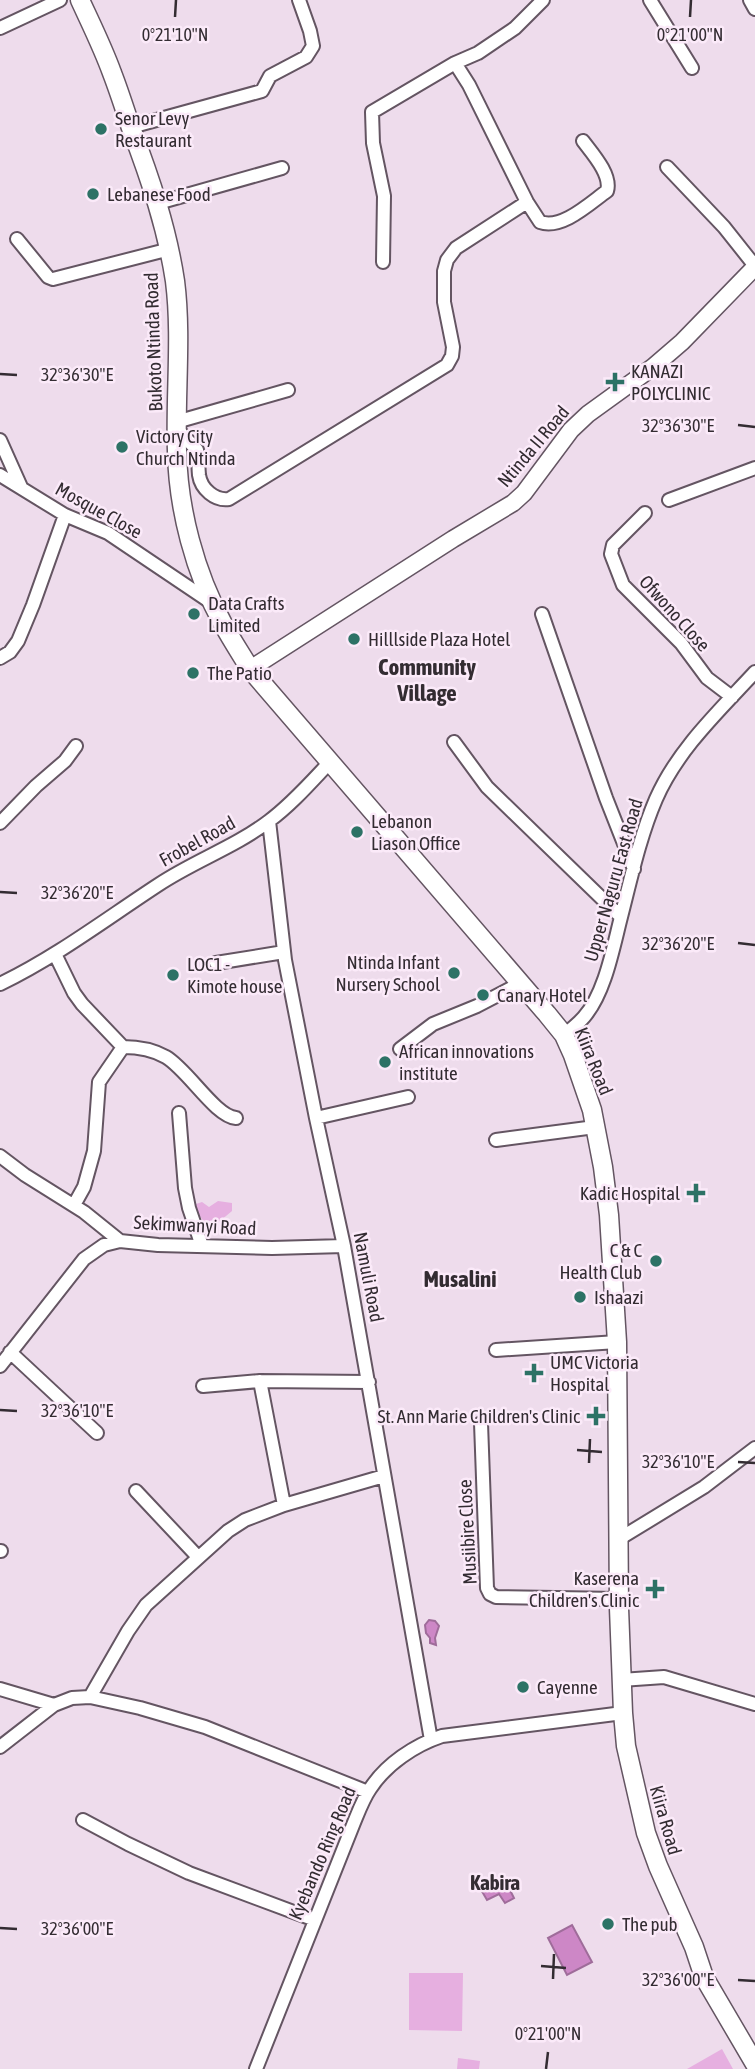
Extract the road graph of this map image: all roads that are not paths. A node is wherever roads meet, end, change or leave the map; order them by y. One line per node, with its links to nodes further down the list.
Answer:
1 (60, 0): 8 (street)
2 (80, 0): 11 (main road, Bukoto Ntinda Road)
3 (299, 0): 11 (street)
4 (543, 0): 9 (street)
5 (650, 0): 10 (street)
6 (750, 0): 7 (street)
7 (755, 9)
8 (0, 28)
9 (455, 63): 15 (street); 19 (street)
10 (692, 68)
11 (131, 127): 16 (main road, Bukoto Ntinda Road)
12 (583, 141): 15 (street)
13 (667, 167): 20 (street)
14 (282, 168): 16 (street)
15 (527, 202): 22 (street)
16 (158, 203): 18 (main road, Bukoto Ntinda Road)
17 (17, 239): 18 (street)
18 (170, 248): 22 (main road, Bukoto Ntinda Road)
19 (383, 262)
20 (755, 267): 34 (street, Ntinda II Road)
21 (288, 390): 22 (street)
22 (177, 426): 30 (main road, Bukoto Ntinda Road)
23 (0, 440): 26 (street)
24 (755, 468): 27 (street)
25 (0, 475): 26 (street, Mosque Close)
26 (21, 487): 29 (street, Mosque Close)
27 (669, 500)
28 (645, 513): 36 (street, Ofwono Close)
29 (65, 515): 30 (street, Mosque Close); 33 (street)
30 (213, 603): 32 (main road, Bukoto Ntinda Road)
31 (542, 614): 42 (street)
32 (236, 646): 34 (main road, Kiira Road)
33 (0, 658)
34 (250, 669): 39 (main road, Kiira Road)
35 (755, 672): 36 (street, Upper Naguru East Road)
36 (732, 697): 42 (street, Upper Naguru East Road)
37 (454, 742): 43 (street)
38 (76, 746): 41 (street)
39 (330, 762): 40 (street, Frobel Road); 47 (main road, Kiira Road)
40 (269, 821): 44 (street, Namuli Road); 45 (street, Frobel Road)
41 (0, 823)
42 (634, 870): 43 (street, Upper Naguru East Road)
43 (621, 917): 49 (street, Upper Naguru East Road)
44 (284, 952): 46 (street); 55 (street, Namuli Road)
45 (55, 954): 48 (street, Frobel Road); 50 (street)
46 (216, 963)
47 (521, 983): 49 (main road, Kiira Road); 51 (street)
48 (0, 984)
49 (564, 1035): 56 (main road, Kiira Road)
50 (123, 1047): 54 (street); 59 (street)
51 (400, 1049)
52 (408, 1097): 55 (street)
53 (179, 1113): 61 (street)
54 (236, 1118)
55 (316, 1118): 62 (street, Namuli Road)
56 (595, 1127): 57 (street); 63 (main road, Kiira Road)
57 (496, 1140)
58 (0, 1156): 59 (street)
59 (79, 1208): 60 (street)
60 (120, 1241): 61 (street, Sekimwanyi Road); 65 (street, Sekimwanyi Road)
61 (202, 1246): 62 (street, Sekimwanyi Road)
62 (344, 1246): 68 (street, Namuli Road)
63 (617, 1342): 64 (street); 76 (main road, Kiira Road)
64 (496, 1350)
65 (10, 1352): 66 (street, Sekimwanyi Road); 71 (street)
66 (0, 1366)
67 (260, 1381): 68 (street); 69 (street); 75 (street)
68 (369, 1382): 73 (street, Namuli Road)
69 (203, 1386)
70 (481, 1423): 78 (street, Musiibire Close)
71 (97, 1433)
72 (755, 1448): 76 (street)
73 (384, 1476): 75 (street); 85 (street, Namuli Road)
74 (136, 1491): 77 (street)
75 (284, 1504): 77 (street)
76 (619, 1539): 78 (main road, Kiira Road)
77 (198, 1557): 81 (street)
78 (619, 1603): 79 (main road, Kiira Road)
79 (621, 1680): 82 (street); 84 (main road, Kiira Road)
80 (0, 1689): 83 (street)
81 (90, 1697): 83 (street); 87 (street)
82 (755, 1704)
83 (54, 1705): 86 (street)
84 (622, 1706): 85 (street, Kyebando Ring Road); 90 (main road, Kiira Road)
85 (431, 1740): 87 (street, Kyebando Ring Road)
86 (0, 1748)
87 (368, 1792): 89 (street, Kyebando Ring Road)
88 (83, 1820): 89 (street)
89 (315, 1920): 93 (street, Kyebando Ring Road)
90 (694, 1947): 91 (main road, Kiira Road); 92 (main road, Kiira Road)
91 (755, 2042)
92 (755, 2064)
93 (256, 2069)

